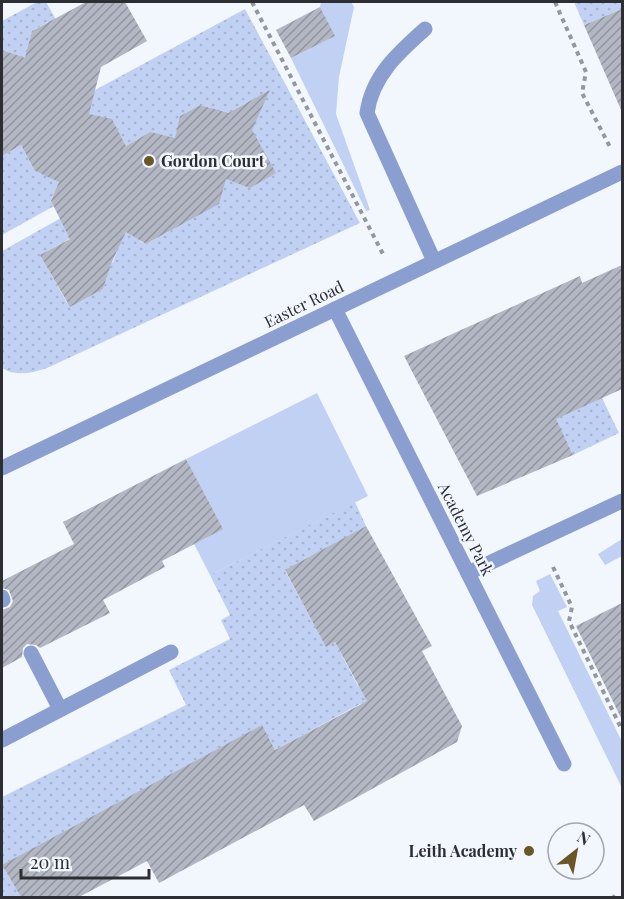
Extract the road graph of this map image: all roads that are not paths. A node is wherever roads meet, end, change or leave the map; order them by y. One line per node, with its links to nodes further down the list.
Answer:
1 (425, 29): 3 (street)
2 (622, 172): 3 (street, Easter Road)
3 (435, 261): 4 (street, Easter Road)
4 (335, 309): 5 (street, Easter Road); 7 (street, Academy Park)
5 (2, 468)
6 (622, 501): 7 (street)
7 (468, 573): 12 (street, Academy Park)
8 (171, 652): 10 (street)
9 (31, 653): 10 (street)
10 (60, 710): 11 (street)
11 (2, 740)
12 (564, 764)

